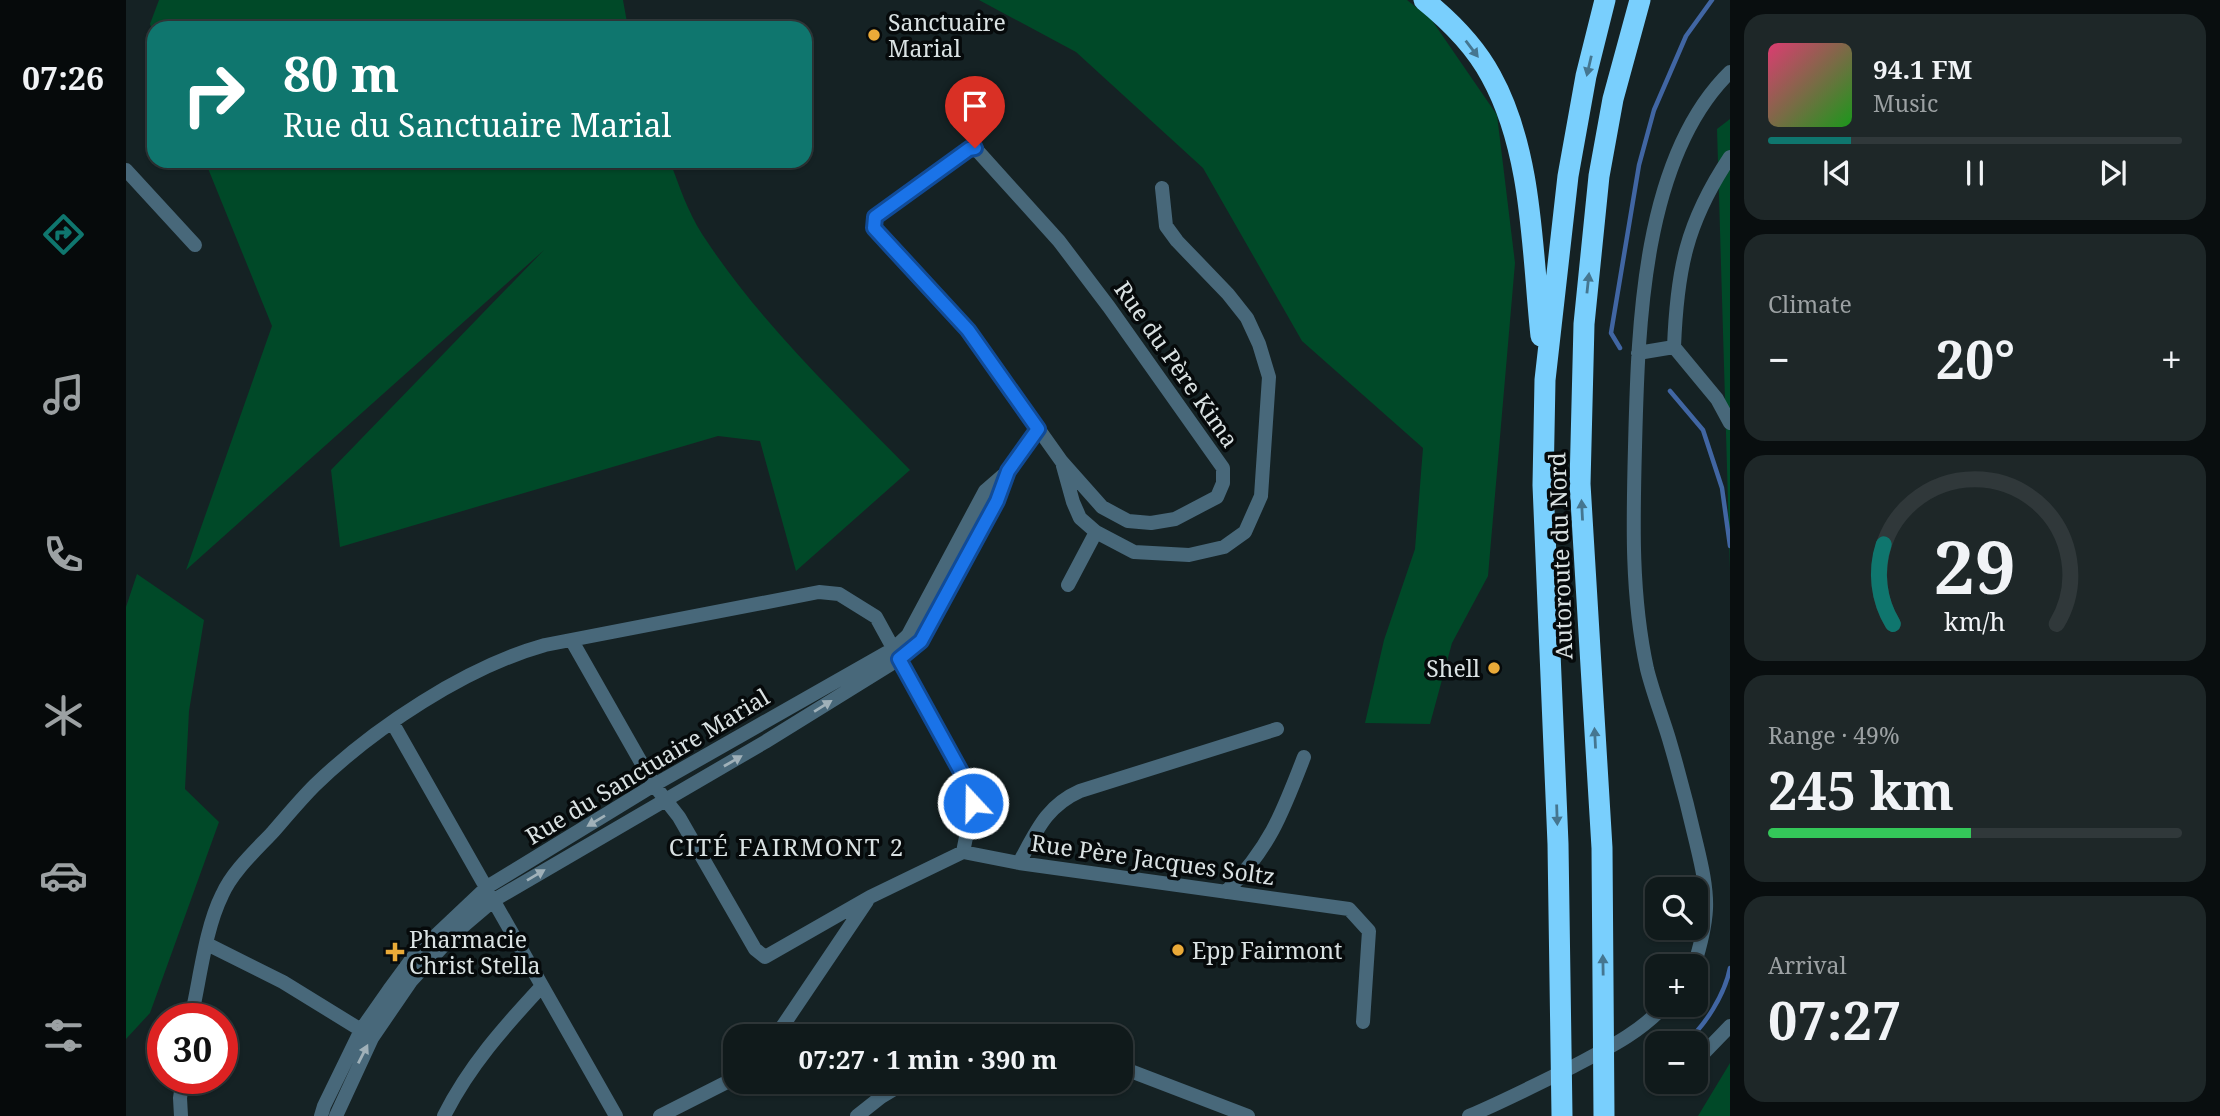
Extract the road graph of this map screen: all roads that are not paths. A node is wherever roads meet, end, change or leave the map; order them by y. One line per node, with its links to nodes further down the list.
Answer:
1 (1424, 0): 11 (highway, one-way to 11)
2 (1605, 0): 11 (highway, Autoroute du Nord, one-way to 11)
3 (1640, 0): 55 (highway, Autoroute du Nord, one-way to 3)
4 (1730, 72): 10 (street)
5 (1730, 157): 9 (street)
6 (126, 170): 8 (street)
7 (1162, 188): 15 (street)
8 (195, 245)
9 (1674, 347): 10 (street); 12 (street)
10 (1638, 353): 32 (street)
11 (1545, 380): 54 (highway, Autoroute du Nord, one-way to 54)
12 (1730, 423)
13 (1038, 429): 14 (street, Rue du Père Kima); 14 (street, Rue du Père Kima); 18 (street, Rue du Sanctuaire Marial)
14 (1062, 462): 15 (street)
15 (1096, 532): 16 (street)
16 (1068, 585)
17 (572, 641): 18 (street); 19 (street); 24 (street)
18 (896, 654): 20 (street, Rue du Sanctuaire Marial); 22 (street, Rue du Sanctuaire Marial, one-way to 18); 26 (street)
19 (392, 722): 29 (street); 31 (street)
20 (757, 726): 22 (street); 24 (street, Rue du Sanctuaire Marial)
21 (1277, 729): 27 (street)
22 (765, 742): 25 (street, Rue du Sanctuaire Marial, one-way to 22)
23 (1304, 757): 28 (street)
24 (654, 785): 25 (street); 29 (street, Rue du Sanctuaire Marial, one-way to 29)
25 (664, 800): 29 (street, Rue du Sanctuaire Marial, one-way to 25); 30 (street)
26 (963, 852): 27 (street, Rue Père Jacques Soltz); 30 (street)
27 (1019, 863): 28 (street, Rue Père Jacques Soltz)
28 (1226, 892): 36 (street, Rue Père Jacques Soltz)
29 (490, 894): 33 (street); 39 (street, Rue du Sanctuaire Marial); 47 (street, Rue du Sanctuaire Marial, one-way to 29)
30 (870, 897): 37 (street)
31 (207, 944): 34 (street); 39 (street)
32 (1698, 954)
33 (542, 986): 48 (street); 49 (street)
34 (194, 1003)
35 (1654, 1017): 53 (street)
36 (1363, 1022)
37 (784, 1024)
38 (1730, 1026): 40 (street)
39 (361, 1030): 46 (street, Rue du Sanctuaire Marial)
40 (1708, 1049)
41 (1133, 1072): 52 (street)
42 (723, 1084): 50 (street)
43 (181, 1094): 45 (street)
44 (886, 1094): 51 (street)
45 (181, 1116)
46 (321, 1116)
47 (336, 1116)
48 (444, 1116)
49 (616, 1116)
50 (660, 1116)
51 (857, 1116)
52 (1248, 1116)
53 (1469, 1116)
54 (1562, 1116)
55 (1604, 1116)

